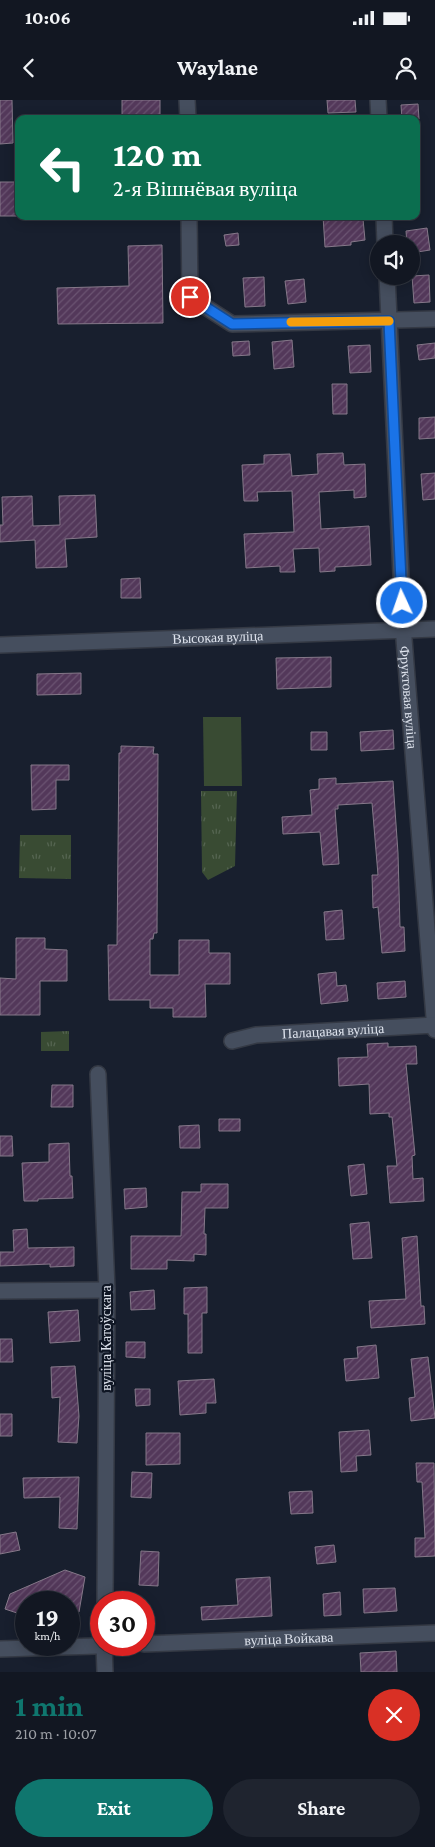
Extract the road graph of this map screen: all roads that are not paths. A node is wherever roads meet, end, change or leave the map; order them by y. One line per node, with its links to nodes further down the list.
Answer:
1 (187, 100): 3 (street)
2 (378, 100): 4 (street)
3 (188, 115)
4 (379, 115)
5 (189, 220): 10 (street)
6 (384, 220): 7 (street)
7 (385, 235)
8 (387, 285): 10 (street, Фруктовая вуліца)
9 (435, 320): 10 (street)
10 (389, 321): 12 (street, Фруктовая вуліца)
11 (435, 629): 12 (street, Высокая вуліца)
12 (404, 630): 13 (street, Высокая вуліца); 14 (street, Фруктовая вуліца)
13 (0, 645)
14 (435, 1025): 15 (street, Фруктовая вуліца); 16 (street, Палацавая вуліца)
15 (435, 1030)
16 (232, 1041)
17 (98, 1074): 18 (street, вуліца Катоўскага)
18 (107, 1290): 19 (street); 20 (street, вуліца Катоўскага)
19 (0, 1291)
20 (105, 1591)
21 (435, 1633): 22 (street, вуліца Войкава)
22 (155, 1644)
23 (90, 1646): 24 (street)
24 (0, 1649)
25 (104, 1656): 26 (street)
26 (105, 1672)

